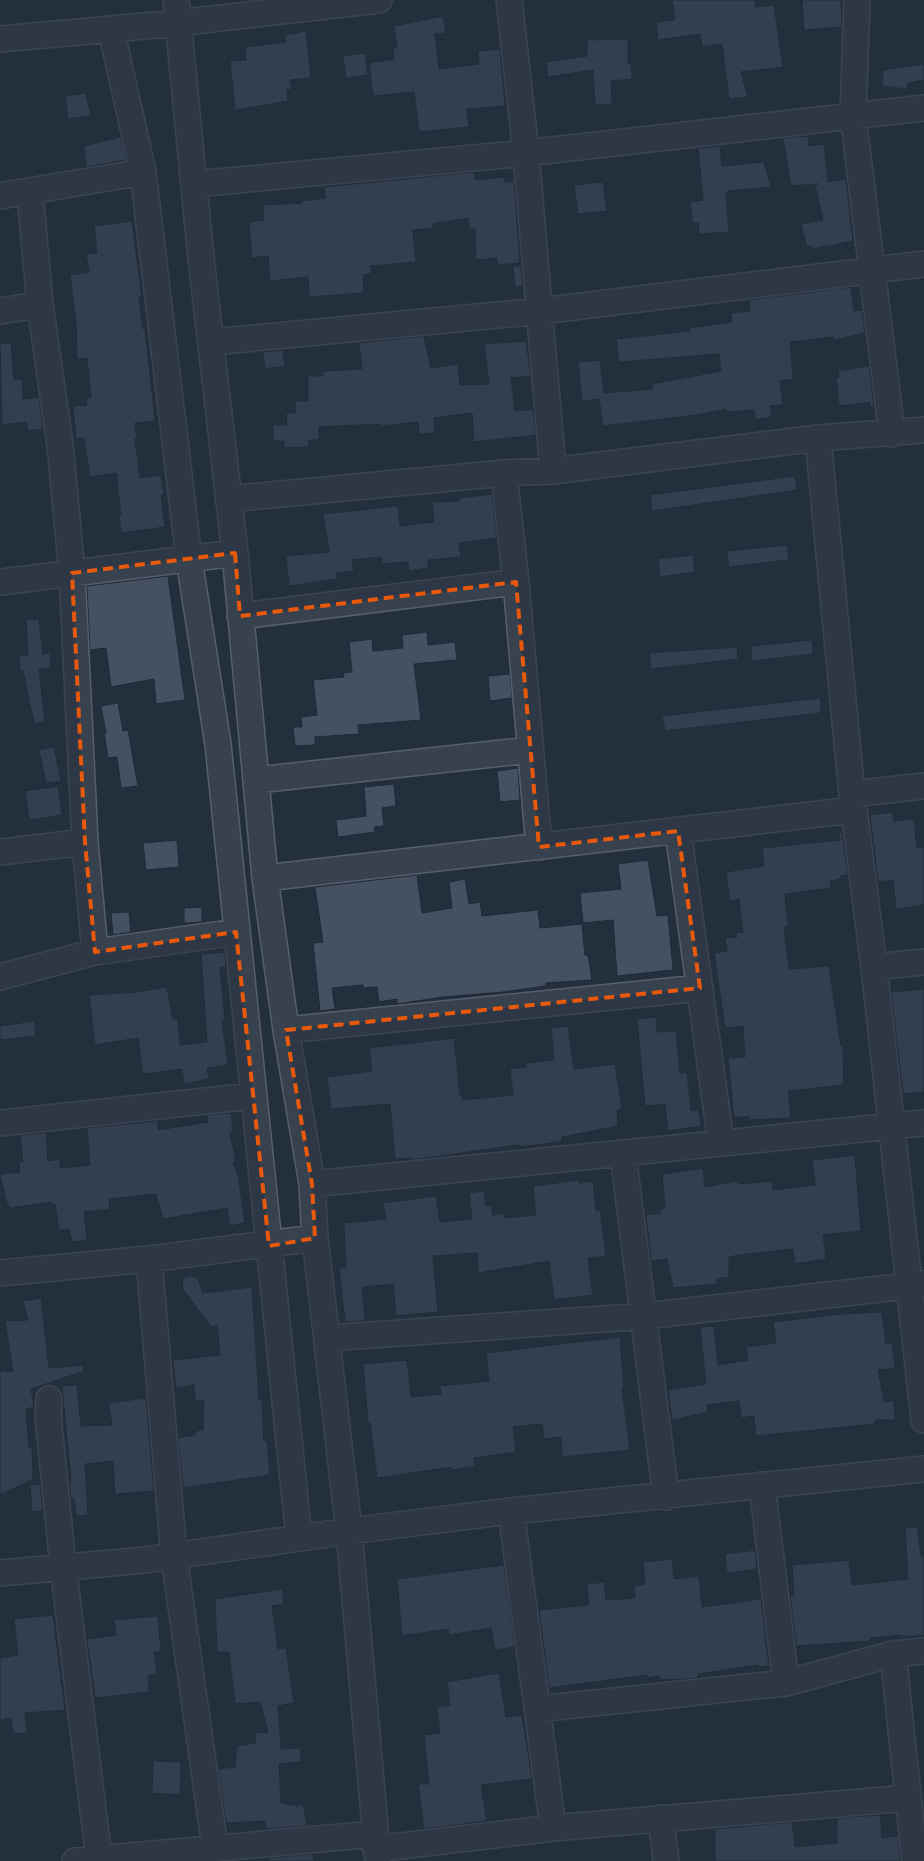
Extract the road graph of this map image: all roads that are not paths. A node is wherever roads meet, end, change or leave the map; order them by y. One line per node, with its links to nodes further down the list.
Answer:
1 (380, 0): 4 (street)
2 (509, 0): 9 (street)
3 (856, 0): 8 (street)
4 (176, 12): 5 (street); 11 (street)
5 (111, 29): 6 (street); 10 (street)
6 (0, 39)
7 (924, 108): 8 (street)
8 (853, 114): 9 (street); 15 (street)
9 (526, 153): 11 (street); 17 (street)
10 (143, 172): 12 (street); 27 (street)
11 (195, 184): 19 (street)
12 (30, 192): 13 (street); 16 (street)
13 (0, 196)
14 (924, 264): 15 (street)
15 (873, 269): 17 (street); 21 (street)
16 (40, 305): 18 (street); 28 (street)
17 (541, 311): 19 (street); 23 (street)
18 (0, 312)
19 (212, 342): 25 (street)
20 (924, 430): 21 (street)
21 (892, 434): 22 (street)
22 (818, 438): 23 (street); 35 (street)
23 (553, 471): 24 (street)
24 (504, 473): 25 (street); 30 (street)
25 (228, 500): 26 (street)
26 (234, 553): 27 (street); 31 (street)
27 (188, 559): 28 (street); 41 (street)
28 (72, 573): 29 (street); 37 (street)
29 (0, 582)
30 (516, 582): 31 (street); 32 (street)
31 (240, 616): 33 (street)
32 (530, 750): 33 (street); 38 (street)
33 (257, 780): 40 (street)
34 (924, 786): 35 (street)
35 (852, 802): 36 (street); 44 (street)
36 (678, 831): 38 (street); 46 (street)
37 (85, 842): 39 (street); 42 (street)
38 (539, 847): 40 (street)
39 (0, 852)
40 (265, 878): 47 (street)
41 (236, 932): 42 (street); 48 (street)
42 (95, 952): 45 (street)
43 (924, 962): 44 (street)
44 (874, 967): 51 (street)
45 (0, 977)
46 (700, 988): 47 (street); 52 (street)
47 (286, 1030): 54 (street)
48 (252, 1096): 49 (street); 56 (street)
49 (0, 1123)
50 (924, 1123): 51 (street)
51 (891, 1126): 52 (street); 59 (street)
52 (721, 1143): 53 (street)
53 (623, 1154): 54 (street); 60 (street)
54 (312, 1184): 55 (street)
55 (315, 1238): 56 (street); 61 (street)
56 (269, 1246): 57 (street); 69 (street)
57 (149, 1260): 58 (street); 70 (street)
58 (0, 1273)
59 (916, 1285): 60 (street); 63 (street)
60 (645, 1316): 61 (street); 66 (street)
61 (328, 1338): 68 (street)
62 (49, 1399): 71 (street)
63 (924, 1420)
64 (924, 1469): 65 (street)
65 (762, 1485): 66 (street); 75 (street)
66 (666, 1497): 67 (street)
67 (511, 1511): 68 (street); 76 (street)
68 (349, 1531): 69 (street); 81 (street)
69 (299, 1538): 70 (street)
70 (174, 1556): 71 (street); 80 (street)
71 (63, 1566): 72 (street); 82 (street)
72 (0, 1573)
73 (924, 1651): 74 (street)
74 (893, 1654): 75 (street); 77 (street)
75 (786, 1683): 76 (street)
76 (537, 1709): 79 (street)
77 (908, 1798): 78 (street); 84 (street)
78 (661, 1818): 79 (street); 83 (street)
79 (553, 1828): 81 (street)
80 (215, 1848): 81 (street); 82 (street)
81 (376, 1848)
82 (87, 1860)
83 (666, 1861)
84 (915, 1861)

